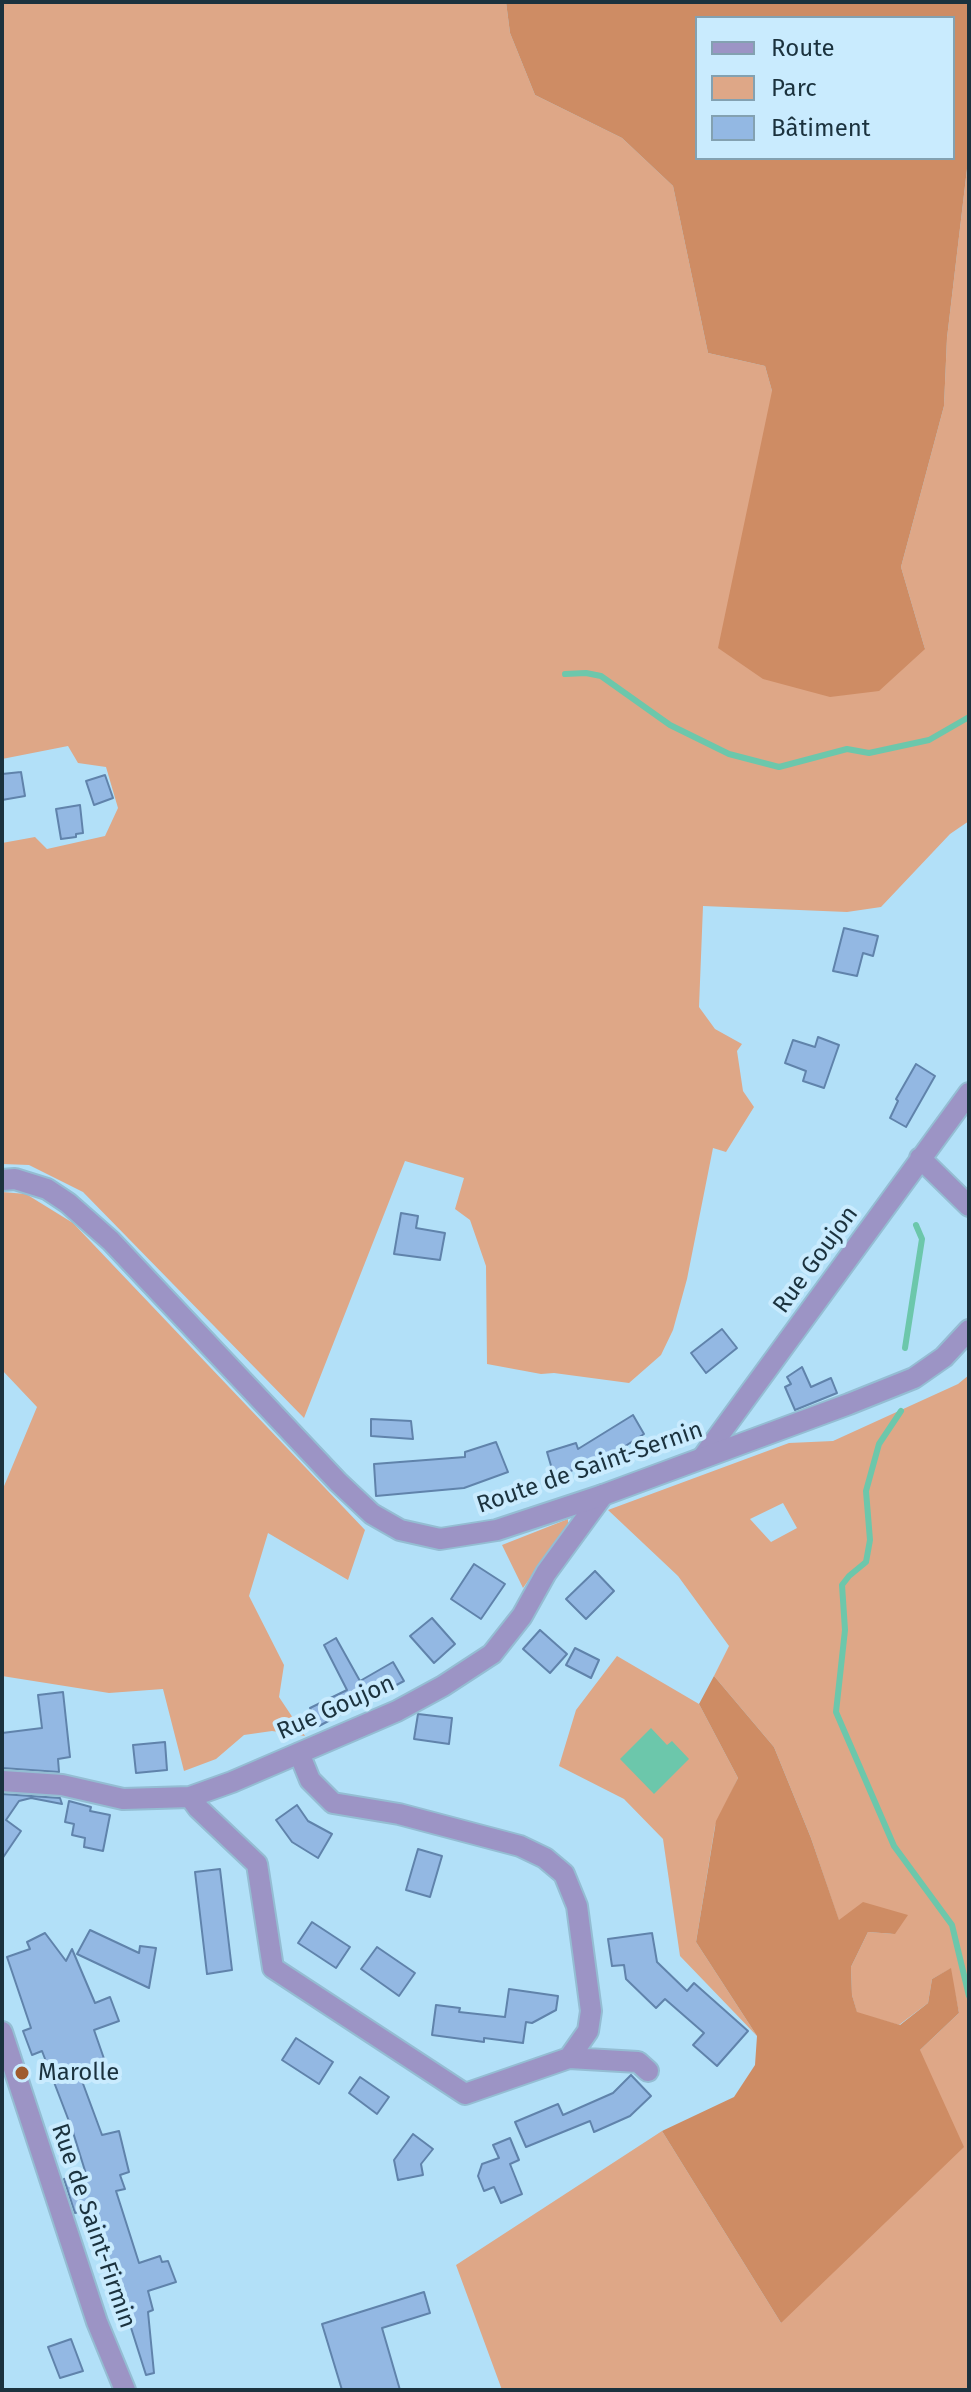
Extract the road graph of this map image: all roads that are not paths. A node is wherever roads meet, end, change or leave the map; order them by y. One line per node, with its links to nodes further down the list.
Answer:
1 (969, 1093): 2 (street, Rue Goujon)
2 (920, 1158): 4 (street); 6 (street, Rue Goujon)
3 (2, 1180): 7 (street, Route de Saint-Sernin)
4 (969, 1206)
5 (969, 1330): 6 (street, Route de Saint-Sernin)
6 (703, 1457): 7 (street, Route de Saint-Sernin)
7 (603, 1495): 8 (street, Rue Goujon)
8 (299, 1753): 10 (street, Rue Goujon); 12 (street)
9 (2, 1781): 10 (street, Rue Goujon)
10 (190, 1797): 12 (street)
11 (2, 2032): 14 (street, Rue de Saint-Firmin)
12 (569, 2058): 13 (street)
13 (648, 2071)
14 (125, 2390)

